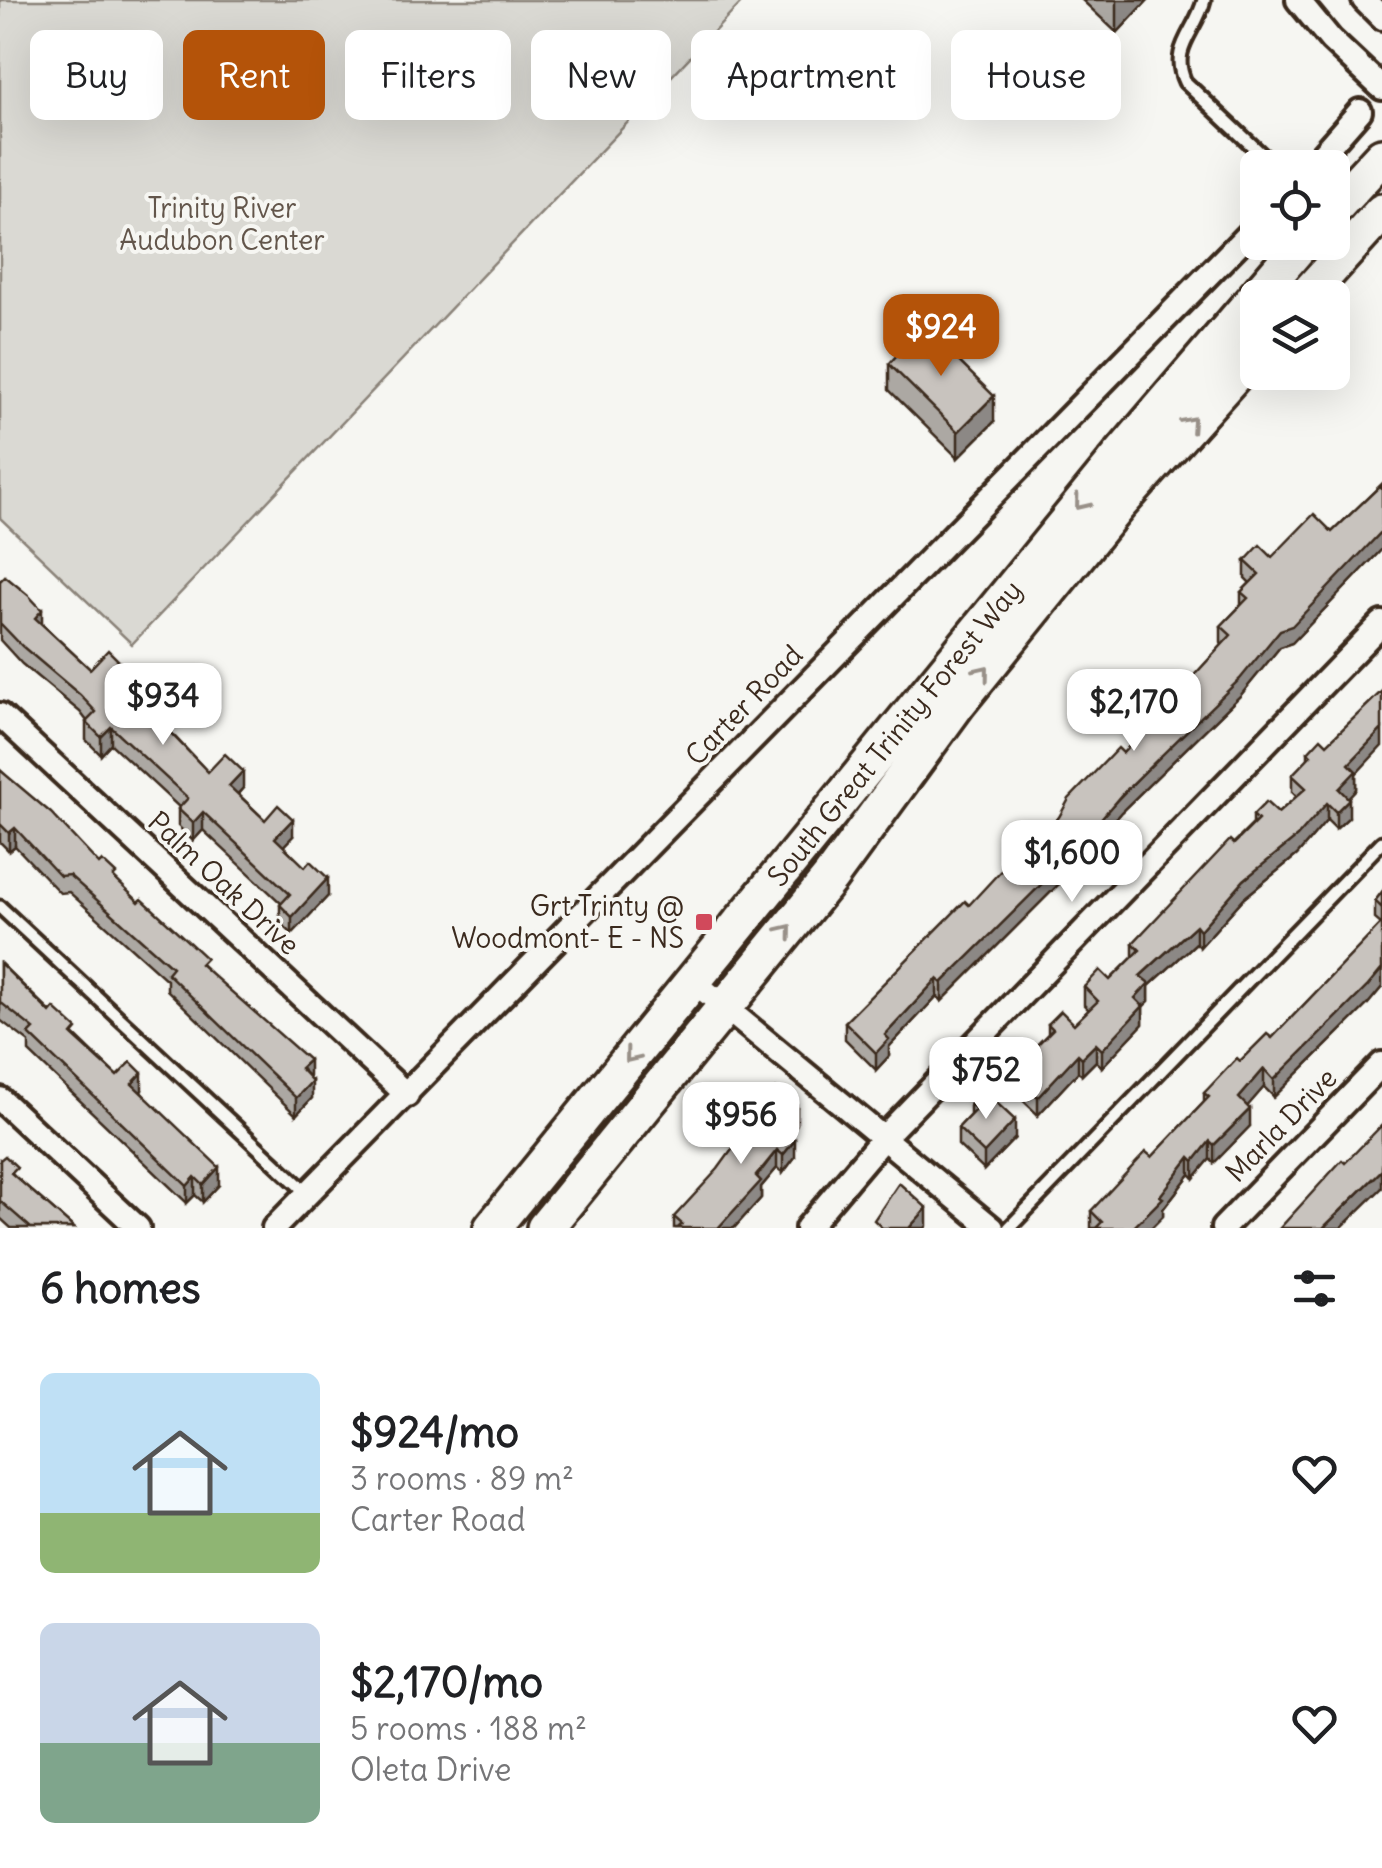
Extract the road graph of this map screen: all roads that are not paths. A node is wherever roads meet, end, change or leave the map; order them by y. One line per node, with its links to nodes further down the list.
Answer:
1 (1204, 0): 7 (lane)
2 (1298, 0): 5 (street)
3 (1364, 0): 4 (street)
4 (1382, 18)
5 (1382, 88)
6 (1360, 111): 8 (street)
7 (1257, 150)
8 (1326, 150)
9 (1382, 156): 10 (main road)
10 (1350, 191)
11 (1382, 212): 14 (main road)
12 (1240, 242): 23 (street, Carter Road)
13 (1288, 260): 20 (main road, South Great Trinity Forest Way, one-way to 20)
14 (1320, 280)
15 (1240, 368): 21 (main road, South Great Trinity Forest Way, one-way to 15)
16 (1382, 623): 25 (street)
17 (0, 715): 23 (street, Palm Oak Drive)
18 (1382, 842): 33 (lane)
19 (0, 907): 26 (lane)
20 (692, 980): 21 (street); 29 (main road, South Great Trinity Forest Way, one-way to 29)
21 (724, 1006): 25 (street); 30 (main road, South Great Trinity Forest Way)
22 (1382, 1064): 34 (street, Marla Drive)
23 (407, 1095): 26 (street, Carter Road)
24 (0, 1099): 27 (street)
25 (884, 1138): 31 (street); 32 (street)
26 (308, 1194): 28 (street, Carter Road)
27 (138, 1228)
28 (274, 1228)
29 (492, 1228)
30 (545, 1228)
31 (806, 1228)
32 (992, 1228)
33 (1009, 1228)
34 (1223, 1228)

